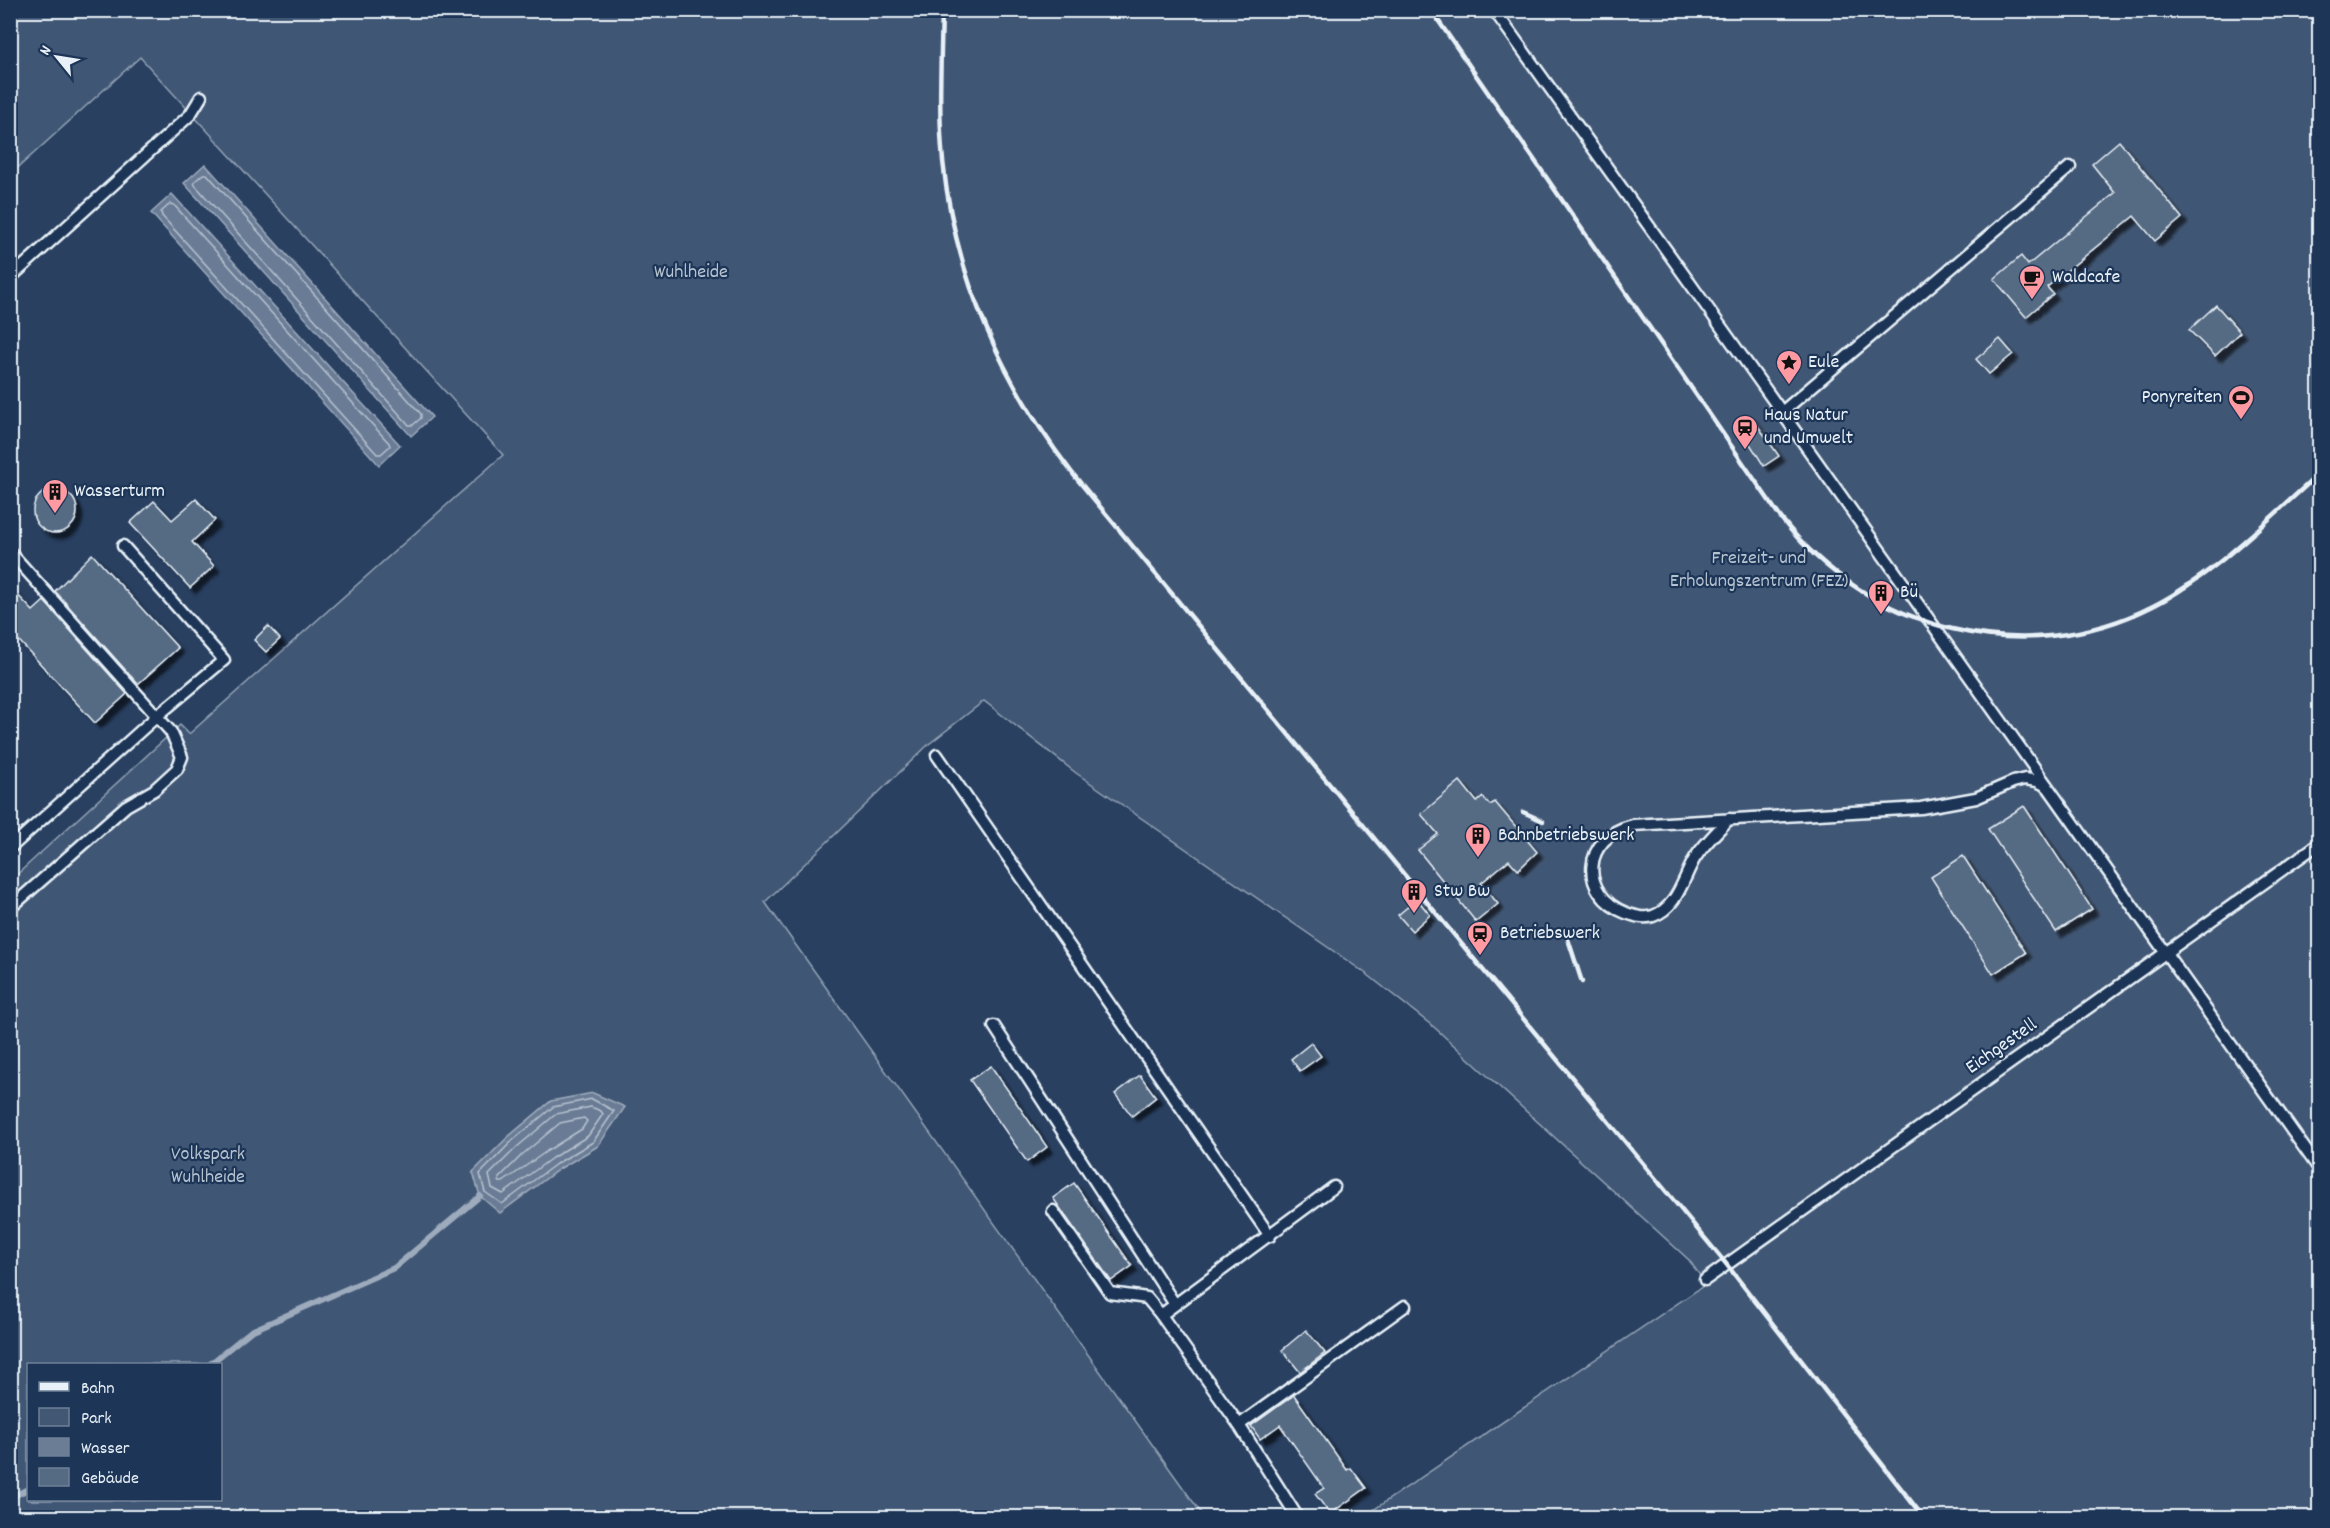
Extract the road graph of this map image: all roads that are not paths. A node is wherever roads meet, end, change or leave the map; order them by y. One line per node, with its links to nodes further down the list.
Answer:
1 (1494, 10): 5 (lane)
2 (201, 98): 4 (lane)
3 (2070, 167): 5 (lane)
4 (10, 278)
5 (1782, 412): 10 (lane)
6 (123, 546): 8 (lane)
7 (10, 552): 8 (lane)
8 (156, 717): 13 (lane); 14 (lane)
9 (937, 755): 20 (lane)
10 (2048, 786): 11 (lane); 15 (lane)
11 (1729, 819): 11 (lane)
12 (2319, 843): 15 (lane, Eichgestell)
13 (10, 848)
14 (10, 908)
15 (2165, 953): 17 (lane); 21 (lane, Eichgestell)
16 (994, 1026): 22 (lane)
17 (2319, 1170)
18 (1334, 1187): 20 (lane)
19 (1053, 1211): 24 (lane)
20 (1270, 1236): 22 (lane)
21 (1705, 1280)
22 (1174, 1303): 24 (lane)
23 (1405, 1306): 25 (lane)
24 (1161, 1315): 25 (lane)
25 (1239, 1425): 26 (lane)
26 (1298, 1518)

